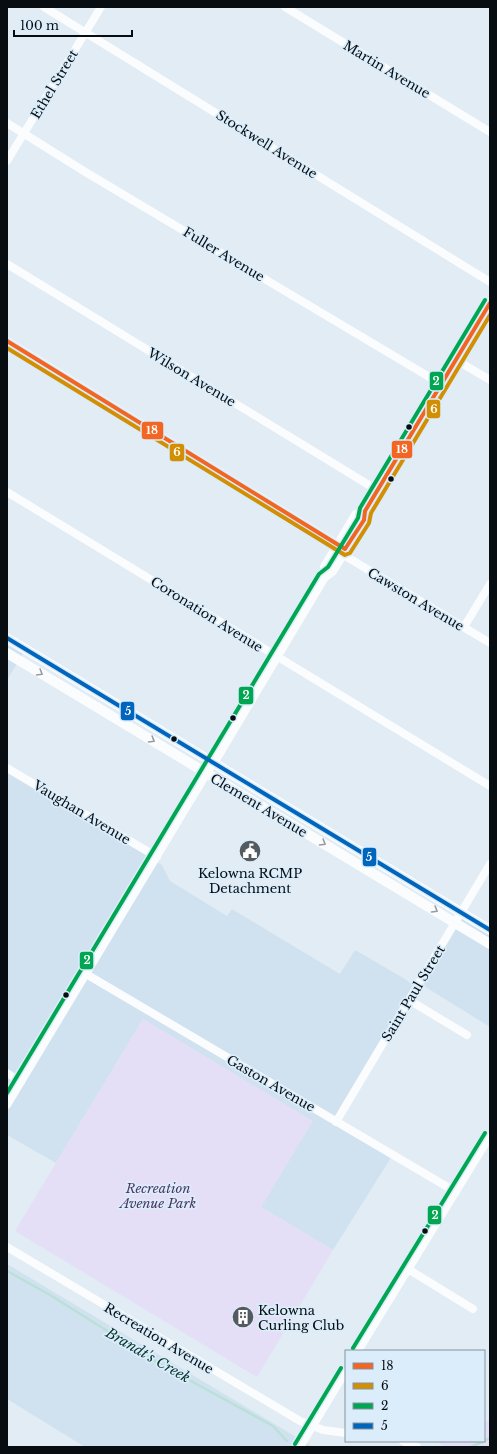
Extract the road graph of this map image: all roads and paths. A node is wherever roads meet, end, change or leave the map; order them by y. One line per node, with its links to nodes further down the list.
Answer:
1 (44, 7): 4 (street, Stockwell Avenue)
2 (101, 7): 4 (street, Ethel Street)
3 (285, 7): 6 (street, Martin Avenue)
4 (85, 32): 7 (street, Ethel Street); 10 (street, Stockwell Avenue)
5 (7, 123): 7 (street, Fuller Avenue)
6 (490, 132)
7 (24, 133): 8 (street, Ethel Street); 15 (street, Fuller Avenue)
8 (7, 161)
9 (7, 264): 16 (street, Wilson Avenue)
10 (490, 282)
11 (490, 303): 13 (main road)
12 (7, 341): 18 (street, Cawston Avenue)
13 (456, 360): 14 (street); 15 (main road)
14 (490, 380)
15 (441, 384): 16 (main road)
16 (377, 490): 18 (main road)
17 (7, 492): 24 (street, Coronation Avenue)
18 (342, 549): 20 (street, Cawston Avenue); 24 (main road)
19 (490, 584): 20 (street)
20 (464, 627): 22 (street, Cawston Avenue)
21 (7, 638): 25 (main road, Clement Avenue)
22 (490, 643)
23 (7, 653): 27 (main road, Clement Avenue, one-way to 27)
24 (276, 657): 25 (main road); 28 (street, Coronation Avenue)
25 (212, 763): 27 (street); 31 (main road, Clement Avenue)
26 (7, 768): 29 (street, Vaughan Avenue)
27 (207, 773): 29 (street); 32 (main road, Clement Avenue, one-way to 32)
28 (490, 786)
29 (157, 857): 35 (street)
30 (490, 864): 31 (street, Saint Paul Street)
31 (461, 912): 32 (street, Saint Paul Street); 33 (main road, Clement Avenue)
32 (455, 922): 34 (main road, Clement Avenue); 36 (street, Saint Paul Street)
33 (490, 930)
34 (490, 944)
35 (86, 974): 39 (street); 41 (street, Gaston Avenue)
36 (409, 1000): 37 (street); 41 (street, Saint Paul Street)
37 (467, 1035)
38 (7, 1073): 39 (street)
39 (21, 1082): 40 (street)
40 (7, 1105)
41 (336, 1122): 43 (street, Gaston Avenue)
42 (490, 1136): 43 (street)
43 (456, 1192): 45 (street)
44 (7, 1247): 49 (street, Recreation Avenue)
45 (408, 1269): 46 (street); 47 (street)
46 (473, 1309)
47 (359, 1350)
48 (345, 1373): 49 (street)
49 (312, 1427): 50 (street, Recreation Avenue); 52 (street)
50 (345, 1433)
51 (405, 1442): 53 (street)
52 (300, 1447)
53 (417, 1447)

